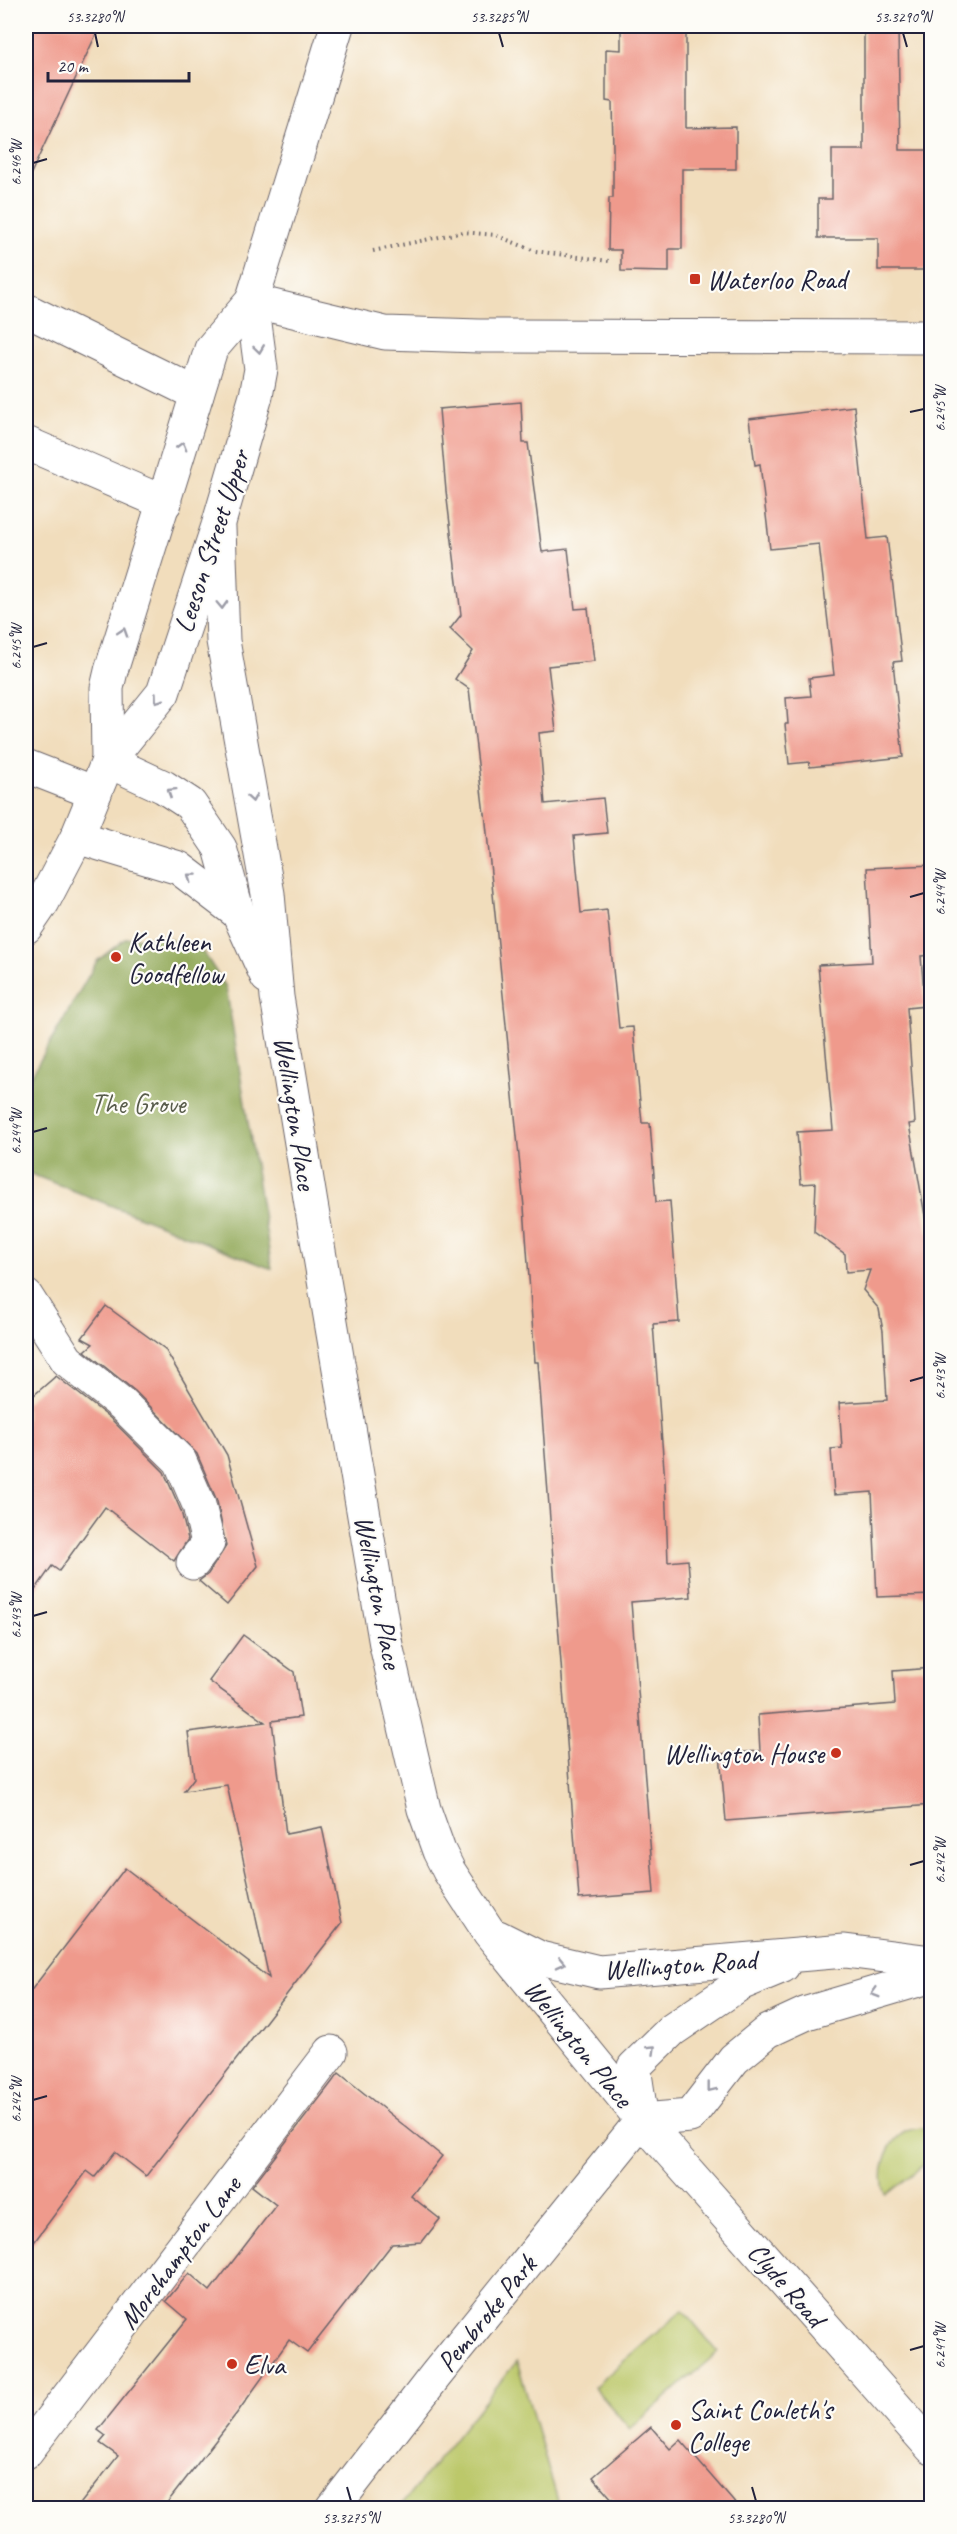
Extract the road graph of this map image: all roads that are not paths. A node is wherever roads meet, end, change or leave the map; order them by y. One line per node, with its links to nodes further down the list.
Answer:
1 (337, 26): 2 (street, Leeson Street Upper)
2 (252, 301): 4 (street); 5 (street, Leeson Street Upper); 8 (street, Leeson Street Upper, one-way to 8)
3 (26, 310): 5 (street)
4 (932, 337)
5 (197, 394): 7 (street, Leeson Street Upper, one-way to 5)
6 (26, 443): 7 (street)
7 (165, 504): 9 (street, Leeson Street Upper, one-way to 7)
8 (219, 526): 9 (street, Leeson Street Upper, one-way to 9); 15 (street, Wellington Place, one-way to 15)
9 (108, 761): 11 (street, Leeson Street Upper); 13 (street, Wellington Place, one-way to 9)
10 (26, 766): 11 (street)
11 (95, 793): 12 (street, Leeson Street Upper)
12 (77, 837): 13 (street, Wellington Place, one-way to 12); 14 (street, Leeson Street Upper)
13 (238, 912): 15 (street, Wellington Place)
14 (26, 927)
15 (277, 998): 18 (street, Wellington Place)
16 (26, 1296): 17 (street)
17 (193, 1563)
18 (489, 1932): 19 (street, Wellington Road, one-way to 19); 23 (street, Wellington Place)
19 (806, 1956): 20 (street, Wellington Road); 23 (street, Wellington Road, one-way to 19)
20 (932, 1962)
21 (932, 1976): 23 (street, one-way to 23)
22 (331, 2052): 25 (street, Morehampton Lane)
23 (642, 2120): 24 (street, Clyde Road); 26 (street, Pembroke Park)
24 (932, 2448)
25 (26, 2452)
26 (333, 2508)

